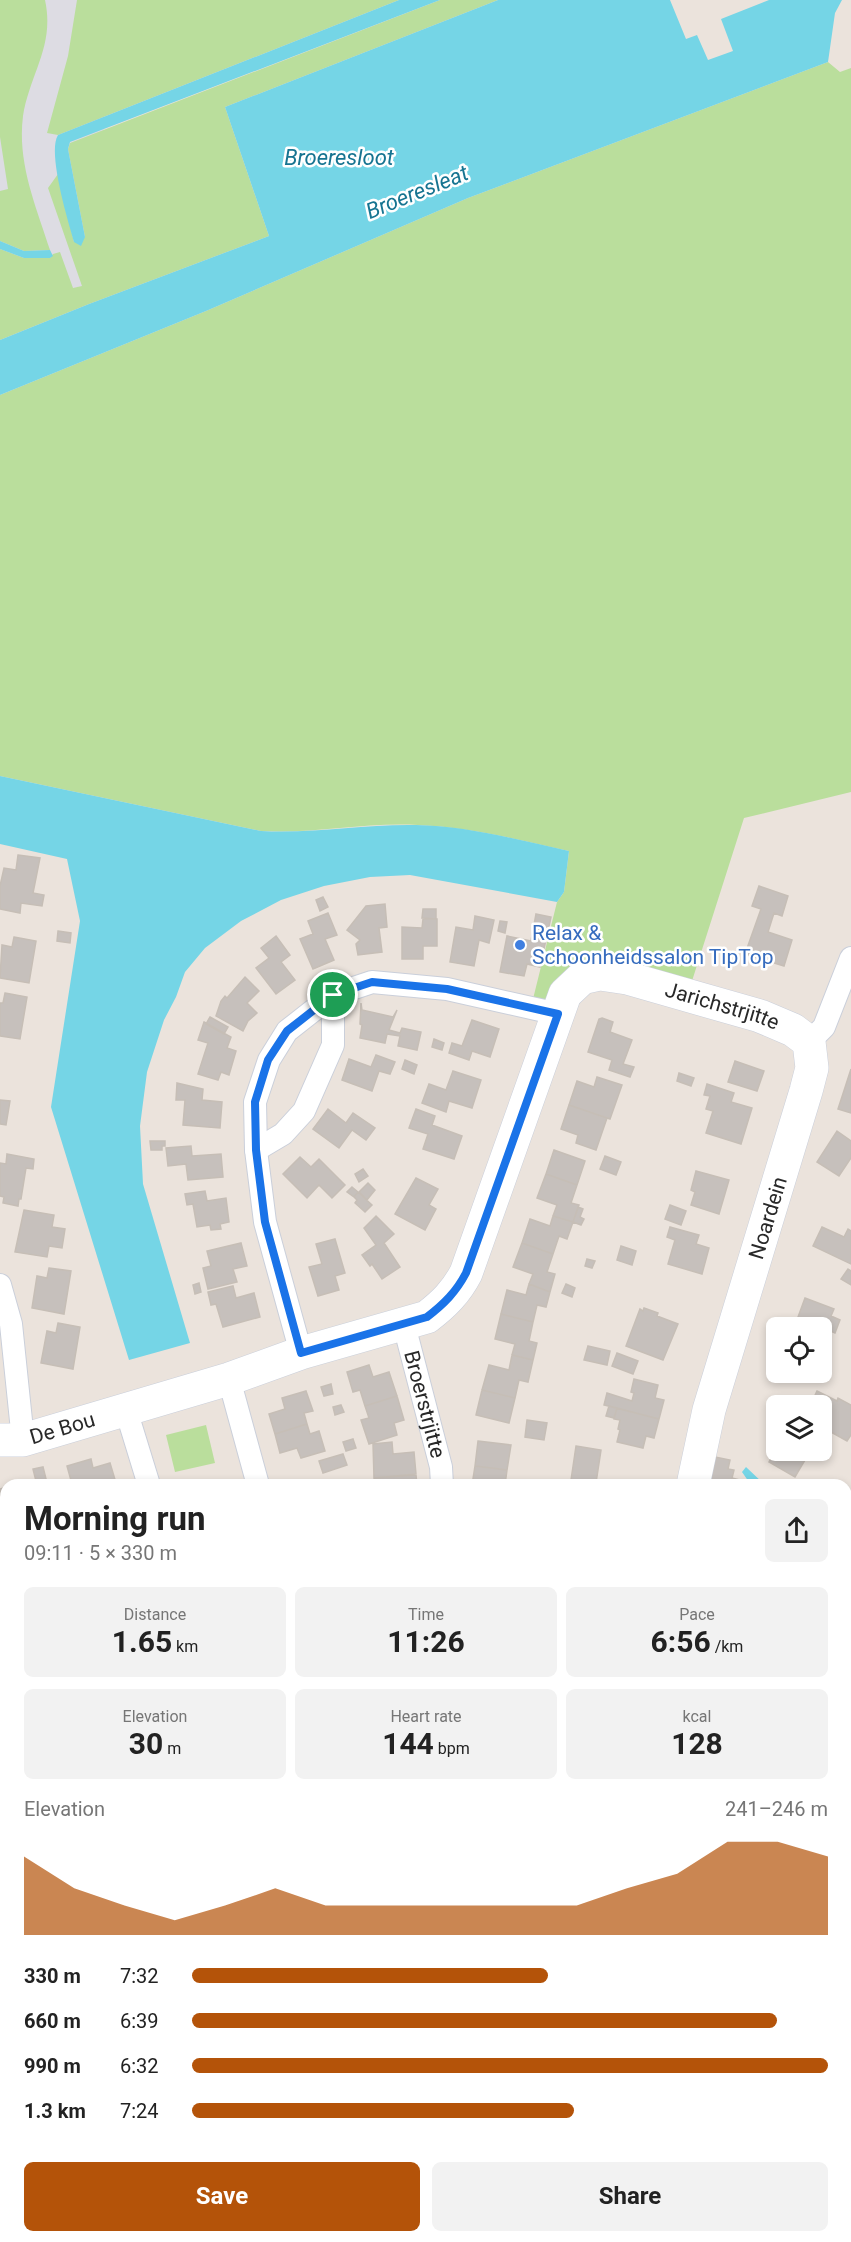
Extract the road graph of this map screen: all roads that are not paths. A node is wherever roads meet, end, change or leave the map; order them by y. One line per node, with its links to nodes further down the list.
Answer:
1 (851, 958): 4 (street)
2 (333, 995): 3 (street); 5 (street); 5 (street)
3 (558, 1014): 4 (street, Jarichstrjitte); 7 (street, De Bou)
4 (809, 1042): 15 (street, Noardein)
5 (256, 1150): 8 (street)
6 (0, 1285): 11 (street)
7 (404, 1325): 8 (street, De Bou); 14 (street, Broerstrjitte)
8 (301, 1353): 9 (street, De Bou)
9 (229, 1379): 10 (street, De Bou); 13 (street)
10 (126, 1410): 11 (street, De Bou); 12 (street)
11 (12, 1440)
12 (147, 1479)
13 (256, 1479)
14 (442, 1479)
15 (694, 1479)

